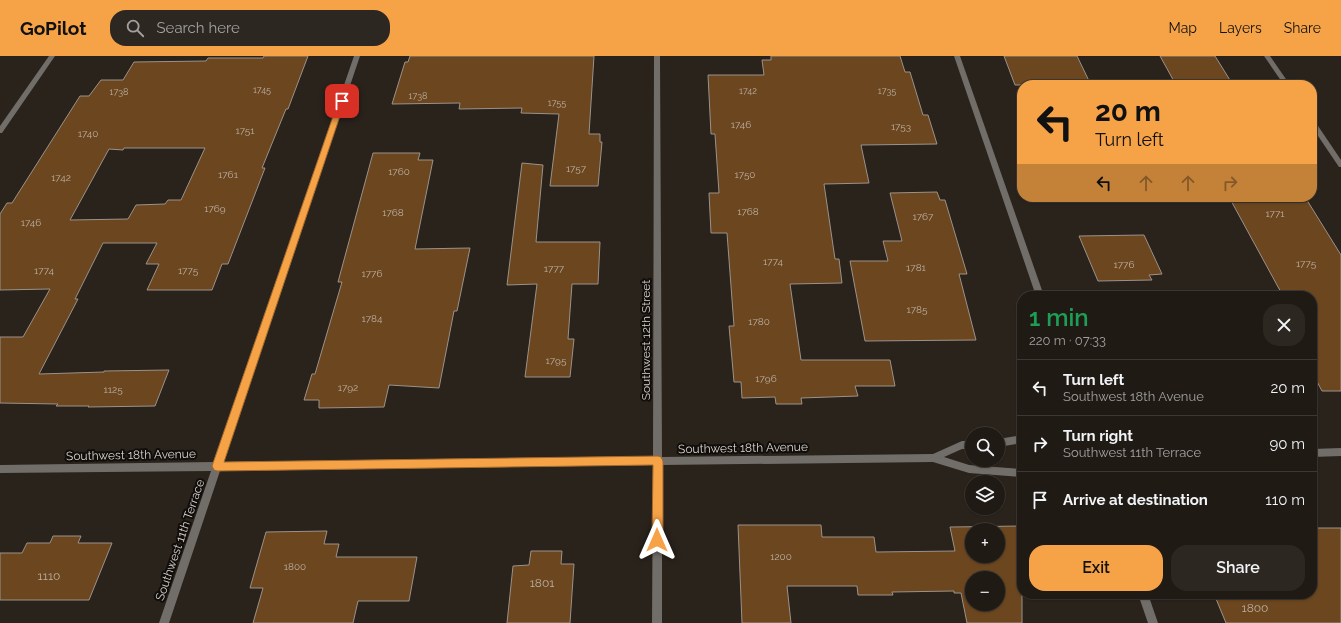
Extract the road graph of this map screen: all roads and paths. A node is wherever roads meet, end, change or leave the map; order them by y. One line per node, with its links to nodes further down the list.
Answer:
1 (52, 56): 8 (street)
2 (357, 56): 18 (street, Southwest 11th Terrace)
3 (657, 56): 17 (street, Southwest 12th Street)
4 (957, 56): 10 (street)
5 (1267, 56): 6 (street)
6 (1284, 80)
7 (1317, 129): 9 (street)
8 (0, 131)
9 (1341, 165)
10 (1038, 291)
11 (1017, 440): 12 (street)
12 (1005, 443)
13 (965, 445): 16 (street, Southwest 18th Avenue)
14 (1341, 452): 15 (street)
15 (1317, 453)
16 (933, 458): 17 (street, Southwest 18th Avenue); 20 (street, Southwest 18th Avenue)
17 (658, 461): 18 (street, Southwest 18th Avenue); 23 (street, Southwest 12th Street)
18 (217, 466): 19 (street, Southwest 18th Avenue); 22 (street, Southwest 11th Terrace)
19 (0, 469)
20 (1017, 473)
21 (1145, 599): 24 (street)
22 (164, 623)
23 (657, 623)
24 (1153, 623)

